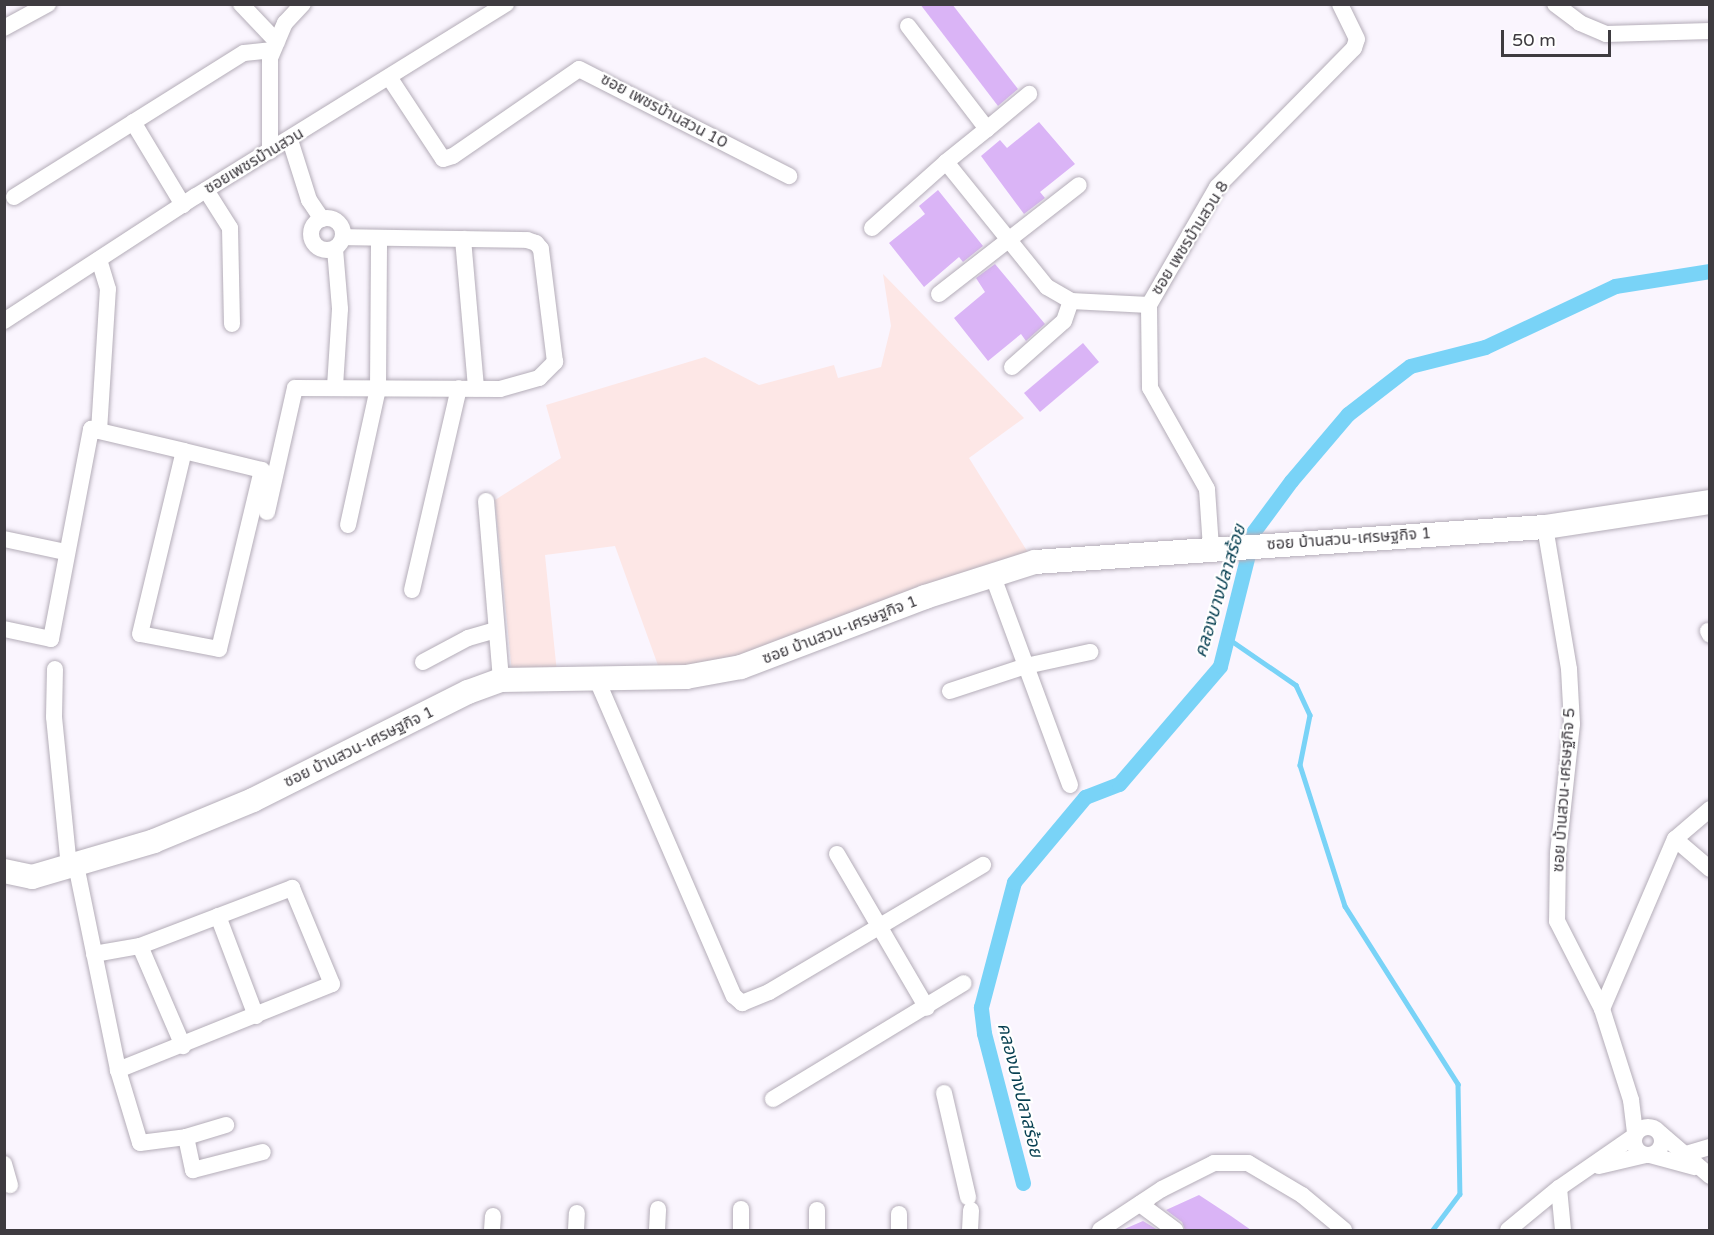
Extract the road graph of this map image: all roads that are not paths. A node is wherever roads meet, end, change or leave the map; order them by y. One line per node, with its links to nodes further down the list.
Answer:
1 (48, 4): 8 (street)
2 (241, 4): 10 (street)
3 (303, 4): 10 (street)
4 (506, 4): 11 (street, ซอยเพชรบ้านสวน)
5 (1340, 4): 32 (street, ซอย เพชรบ้านสวน 8)
6 (1555, 4): 9 (street)
7 (909, 26): 14 (street)
8 (4, 28)
9 (1710, 32)
10 (275, 46): 13 (street); 16 (street)
11 (389, 77): 15 (street, ซอยเพชรบ้านสวน); 18 (street, ซอย เพชรบ้านสวน 10)
12 (1029, 94): 14 (street)
13 (133, 122): 21 (street); 22 (street)
14 (987, 129): 17 (street)
15 (290, 140): 16 (street, ซอยเพชรบ้านสวน); 23 (street)
16 (270, 151): 20 (street, ซอยเพชรบ้านสวน)
17 (946, 162): 24 (street); 26 (street)
18 (789, 176)
19 (1079, 185): 26 (street)
20 (206, 190): 22 (street, ซอยเพชรบ้านสวน); 34 (street)
21 (14, 197)
22 (183, 205): 29 (street, ซอยเพชรบ้านสวน)
23 (322, 219): 28 (street); 28 (street)
24 (872, 228)
25 (379, 238): 27 (street); 28 (street); 39 (street)
26 (1007, 238): 30 (street); 31 (street)
27 (463, 239): 38 (street); 38 (street)
28 (339, 243): 36 (street)
29 (99, 259): 33 (street, ซอยเพชรบ้านสวน); 40 (street)
30 (939, 294)
31 (1071, 301): 32 (street); 35 (street)
32 (1149, 305): 48 (street, ซอย เพชรบ้านสวน 8)
33 (4, 321)
34 (232, 324)
35 (1012, 368)
36 (335, 386): 39 (street); 44 (street)
37 (459, 388): 38 (street); 39 (street); 51 (street)
38 (476, 388)
39 (378, 389): 45 (street)
40 (99, 431): 41 (street); 49 (street)
41 (184, 451): 41 (street)
42 (486, 501): 53 (street)
43 (1710, 502): 46 (street, ซอย บ้านสวน-เศรษฐกิจ 1)
44 (267, 512)
45 (348, 525)
46 (1545, 527): 48 (street, ซอย บ้านสวน-เศรษฐกิจ 1); 75 (street, ซอย บ้านสวน-เศรษฐกิจ 5)
47 (4, 539): 49 (street)
48 (1211, 548): 50 (street, ซอย บ้านสวน-เศรษฐกิจ 1)
49 (65, 552): 52 (street)
50 (992, 574): 56 (street); 59 (street, ซอย บ้านสวน-เศรษฐกิจ 1)
51 (412, 590)
52 (4, 629)
53 (496, 630): 55 (street); 58 (street)
54 (1090, 652): 56 (street)
55 (423, 662)
56 (1026, 666): 60 (street); 61 (street)
57 (55, 669): 66 (street)
58 (501, 680): 59 (street, ซอย บ้านสวน-เศรษฐกิจ 1); 66 (street, ซอย บ้านสวน-เศรษฐกิจ 1)
59 (597, 680): 70 (street)
60 (950, 691)
61 (1070, 786)
62 (1710, 809): 63 (street)
63 (1675, 839): 67 (street); 75 (street)
64 (837, 854): 70 (street)
65 (983, 865): 70 (street)
66 (72, 867): 68 (street, ซอย บ้านสวน-เศรษฐกิจ 1); 72 (street)
67 (1710, 869)
68 (4, 871)
69 (218, 916): 71 (street); 76 (street); 76 (street)
70 (880, 926): 74 (street)
71 (140, 946): 72 (street); 77 (street)
72 (94, 954): 78 (street)
73 (963, 983): 74 (street)
74 (927, 1008): 80 (street)
75 (1602, 1008): 81 (street, ซอย บ้านสวน-เศรษฐกิจ 5)
76 (256, 1016): 77 (street)
77 (183, 1047): 78 (street)
78 (118, 1070): 85 (street)
79 (944, 1093): 104 (street)
80 (773, 1099)
81 (1631, 1100): 83 (street); 84 (street)
82 (226, 1125): 85 (street)
83 (1658, 1131): 84 (street); 88 (street); 89 (street)
84 (1634, 1135): 88 (street); 91 (street)
85 (186, 1137): 87 (street)
86 (1710, 1147): 89 (street)
87 (263, 1152)
88 (1648, 1155): 91 (street); 92 (street)
89 (1683, 1155): 92 (street)
90 (4, 1164): 93 (street)
91 (1592, 1167): 94 (street)
92 (1702, 1172)
93 (10, 1185)
94 (1559, 1188): 108 (street); 109 (street)
95 (1140, 1204): 105 (street); 106 (street); 107 (street)
96 (658, 1209): 101 (street)
97 (741, 1209): 102 (street)
98 (817, 1210): 103 (street)
99 (577, 1213): 100 (street)
100 (576, 1230)
101 (657, 1230)
102 (741, 1230)
103 (817, 1230)
104 (970, 1230)
105 (1100, 1230)
106 (1174, 1230)
107 (1344, 1230)
108 (1508, 1230)
109 (1563, 1230)

